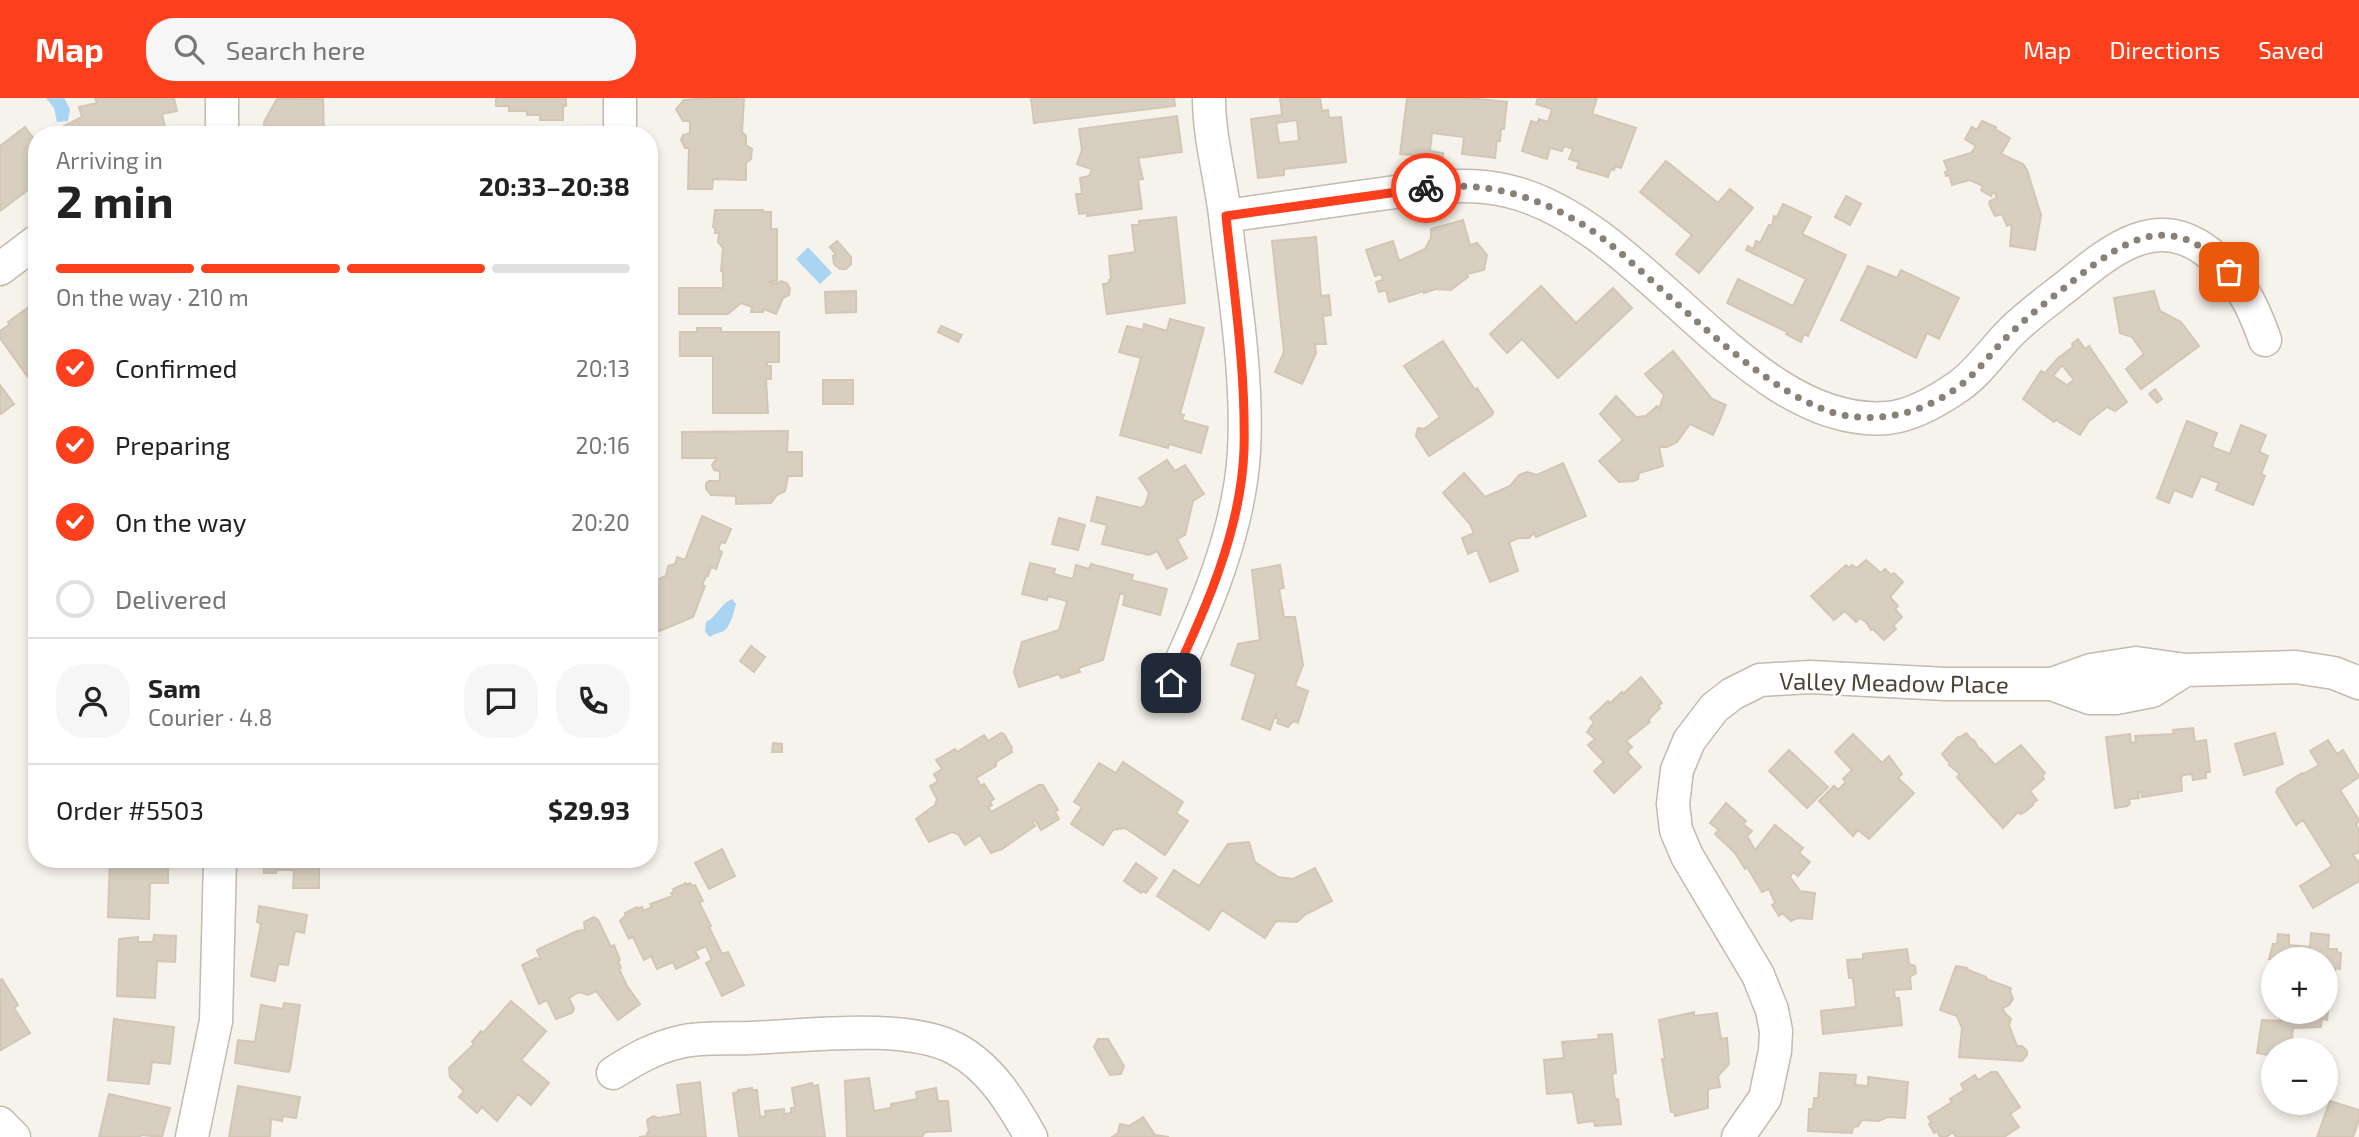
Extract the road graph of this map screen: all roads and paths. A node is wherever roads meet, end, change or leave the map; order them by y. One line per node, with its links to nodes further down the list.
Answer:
1 (222, 98): 4 (street)
2 (620, 98): 5 (street)
3 (1209, 98): 6 (street)
4 (222, 126)
5 (620, 126)
6 (1226, 216): 9 (street); 10 (street)
7 (28, 249): 8 (street)
8 (0, 269)
9 (2264, 340)
10 (1171, 683)
11 (2359, 683): 18 (street, Valley Meadow Place)
12 (220, 868): 16 (street)
13 (613, 1073): 17 (street)
14 (0, 1123): 15 (street)
15 (14, 1137)
16 (192, 1137)
17 (1031, 1137)
18 (1738, 1137)

